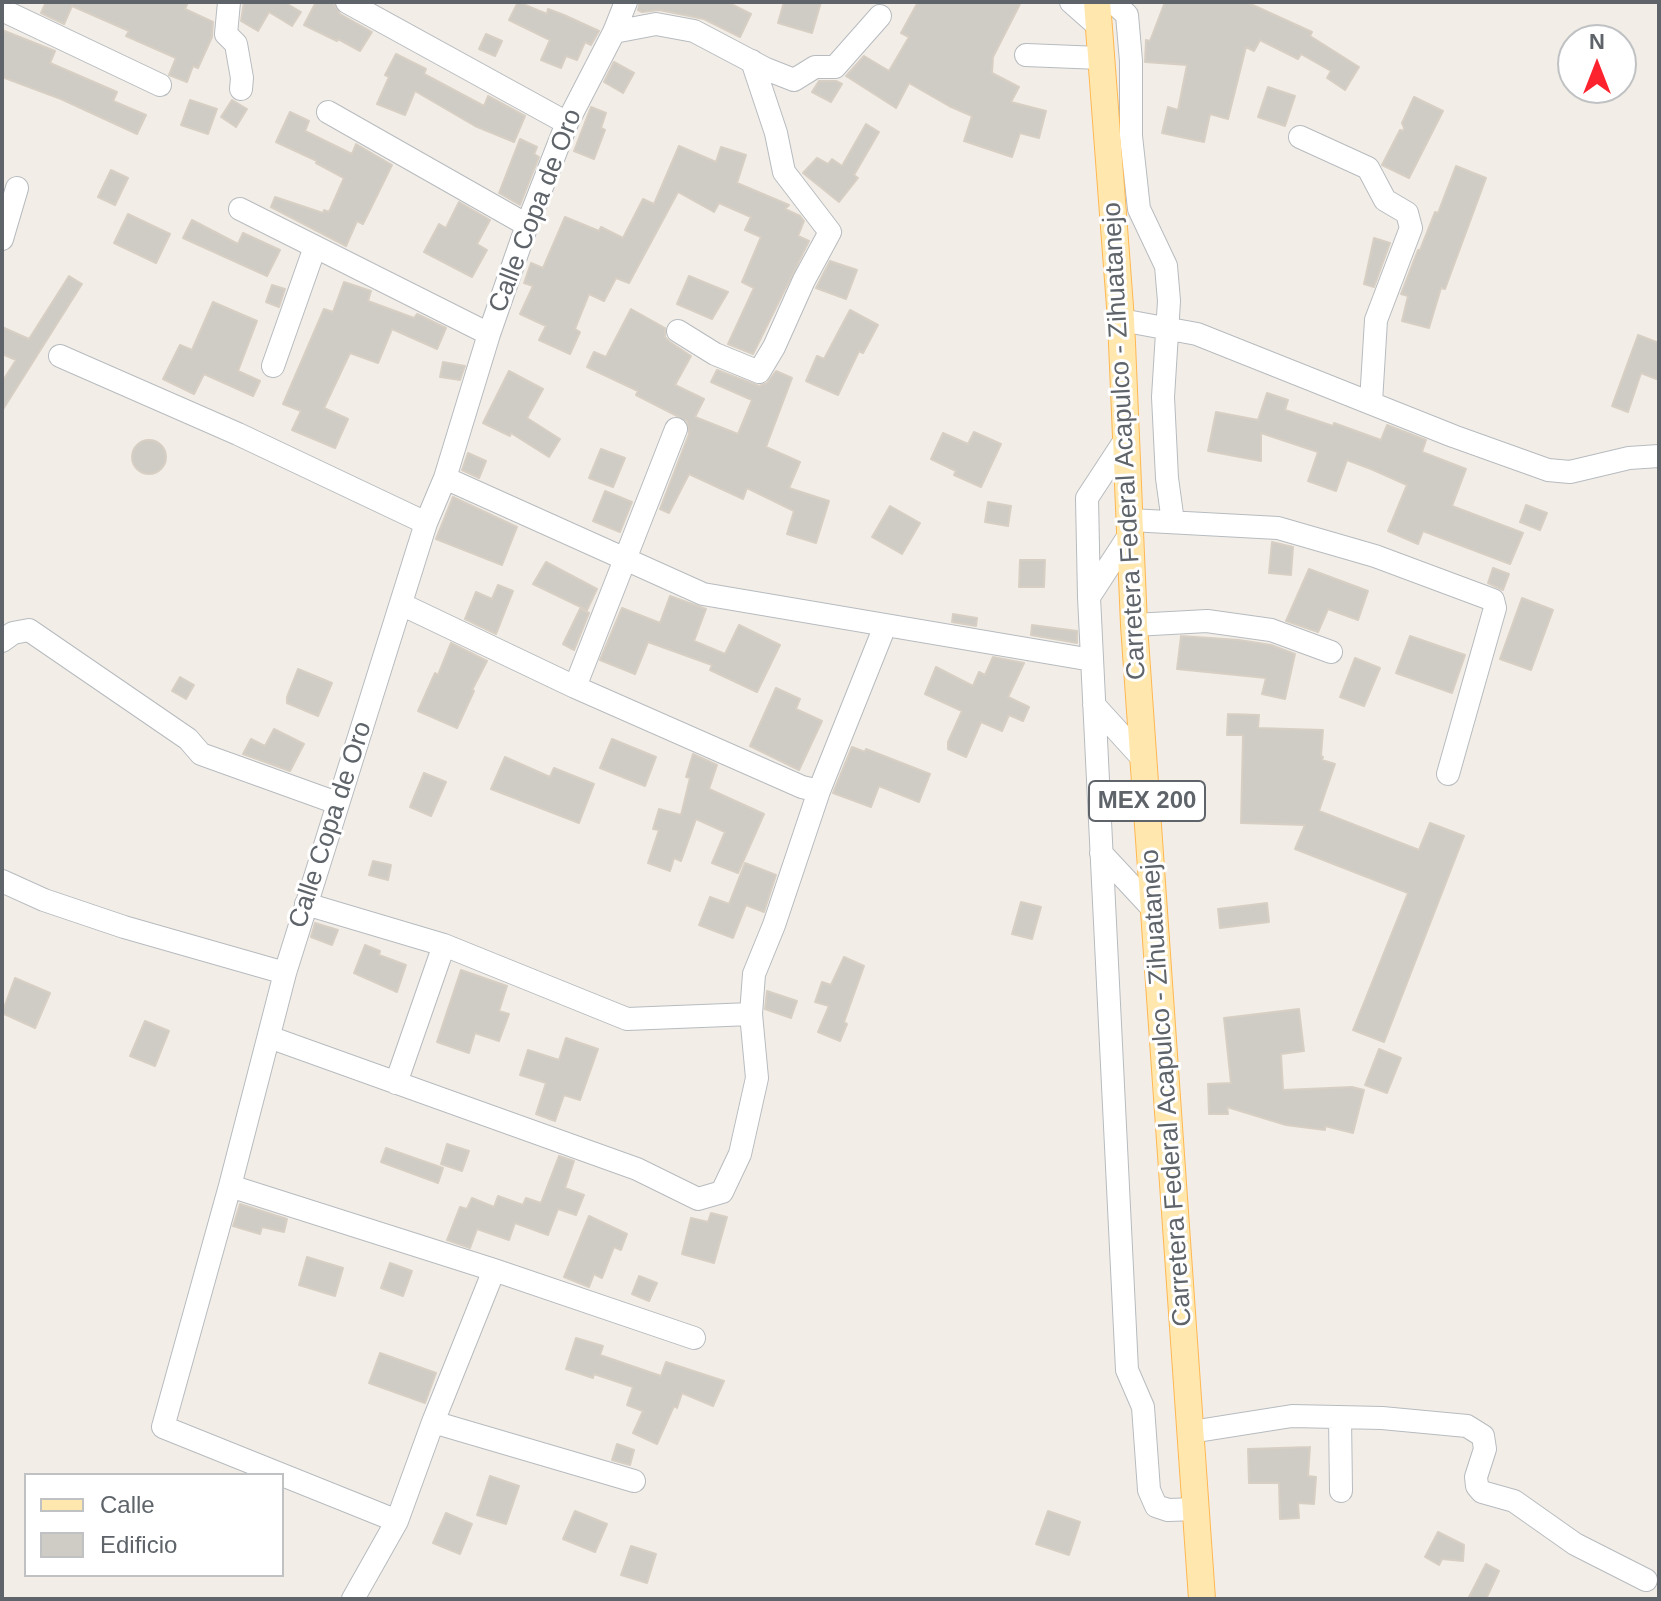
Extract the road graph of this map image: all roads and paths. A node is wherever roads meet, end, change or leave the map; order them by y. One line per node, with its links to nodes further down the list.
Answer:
1 (229, 2): 14 (street)
2 (347, 2): 16 (street)
3 (626, 2): 9 (street, Calle Copa de Oro)
4 (1071, 2): 7 (street)
5 (1113, 2): 24 (street)
6 (2, 10): 13 (street)
7 (1097, 14): 11 (main road, Carretera Federal Acapulco - Zihuatanejo / MEX 200)
8 (880, 16): 12 (street)
9 (614, 32): 12 (street); 16 (street, Calle Copa de Oro)
10 (1026, 55): 11 (street)
11 (1100, 58): 23 (main road, Carretera Federal Acapulco - Zihuatanejo / MEX 200)
12 (752, 61): 25 (street)
13 (160, 85)
14 (241, 89)
15 (328, 112): 20 (street)
16 (567, 123): 20 (street, Calle Copa de Oro)
17 (1300, 137): 29 (street)
18 (17, 188): 21 (street)
19 (240, 209): 22 (street)
20 (527, 225): 26 (street, Calle Copa de Oro)
21 (2, 239)
22 (315, 247): 26 (street); 28 (street)
23 (1121, 320): 24 (street); 31 (main road, Carretera Federal Acapulco - Zihuatanejo / MEX 200)
24 (1168, 330): 29 (street); 34 (street)
25 (678, 331)
26 (489, 334): 33 (street, Calle Copa de Oro)
27 (60, 356): 35 (street)
28 (273, 366)
29 (1371, 402): 32 (street)
30 (676, 429): 37 (street)
31 (1127, 437): 36 (main road, Carretera Federal Acapulco - Zihuatanejo / MEX 200); 38 (street)
32 (1659, 456)
33 (445, 478): 35 (street, Calle Copa de Oro); 37 (street)
34 (1173, 522): 36 (street); 48 (street)
35 (426, 523): 39 (street, Calle Copa de Oro)
36 (1130, 527): 38 (street); 40 (main road, Carretera Federal Acapulco - Zihuatanejo / MEX 200)
37 (624, 558): 41 (street); 45 (street)
38 (1089, 597): 44 (street)
39 (403, 605): 45 (street); 50 (street, Calle Copa de Oro)
40 (1134, 625): 43 (street); 47 (main road, Carretera Federal Acapulco - Zihuatanejo / MEX 200)
41 (885, 626): 44 (street); 49 (street)
42 (2, 641): 50 (street)
43 (1331, 652)
44 (1092, 660): 46 (street)
45 (575, 687): 49 (street)
46 (1094, 705): 47 (street); 51 (street)
47 (1144, 760): 54 (main road, Carretera Federal Acapulco - Zihuatanejo / MEX 200)
48 (1448, 774)
49 (819, 791): 57 (street)
50 (337, 803): 53 (street, Calle Copa de Oro)
51 (1101, 853): 54 (street); 70 (street)
52 (2, 881): 56 (street)
53 (306, 904): 55 (street); 56 (street, Calle Copa de Oro)
54 (1154, 910): 65 (main road, Carretera Federal Acapulco - Zihuatanejo / MEX 200)
55 (444, 945): 57 (street); 59 (street)
56 (285, 973): 58 (street, Calle Copa de Oro)
57 (751, 1014): 59 (street)
58 (269, 1037): 59 (street); 60 (street, Calle Copa de Oro)
59 (396, 1083)
60 (230, 1186): 61 (street); 66 (street, Calle Copa de Oro)
61 (494, 1270): 62 (street); 64 (street)
62 (694, 1338)
63 (1340, 1417): 65 (street); 69 (street); 72 (street)
64 (433, 1422): 68 (street); 71 (street)
65 (1191, 1432): 70 (main road, Carretera Federal Acapulco - Zihuatanejo / MEX 200)
66 (278, 1473)
67 (284, 1476): 71 (street, Calle Copa de Oro)
68 (634, 1481)
69 (1341, 1491)
70 (1197, 1509): 74 (main road, Carretera Federal Acapulco - Zihuatanejo / MEX 200)
71 (397, 1521): 73 (street)
72 (1646, 1580)
73 (353, 1599)
74 (1202, 1599)

